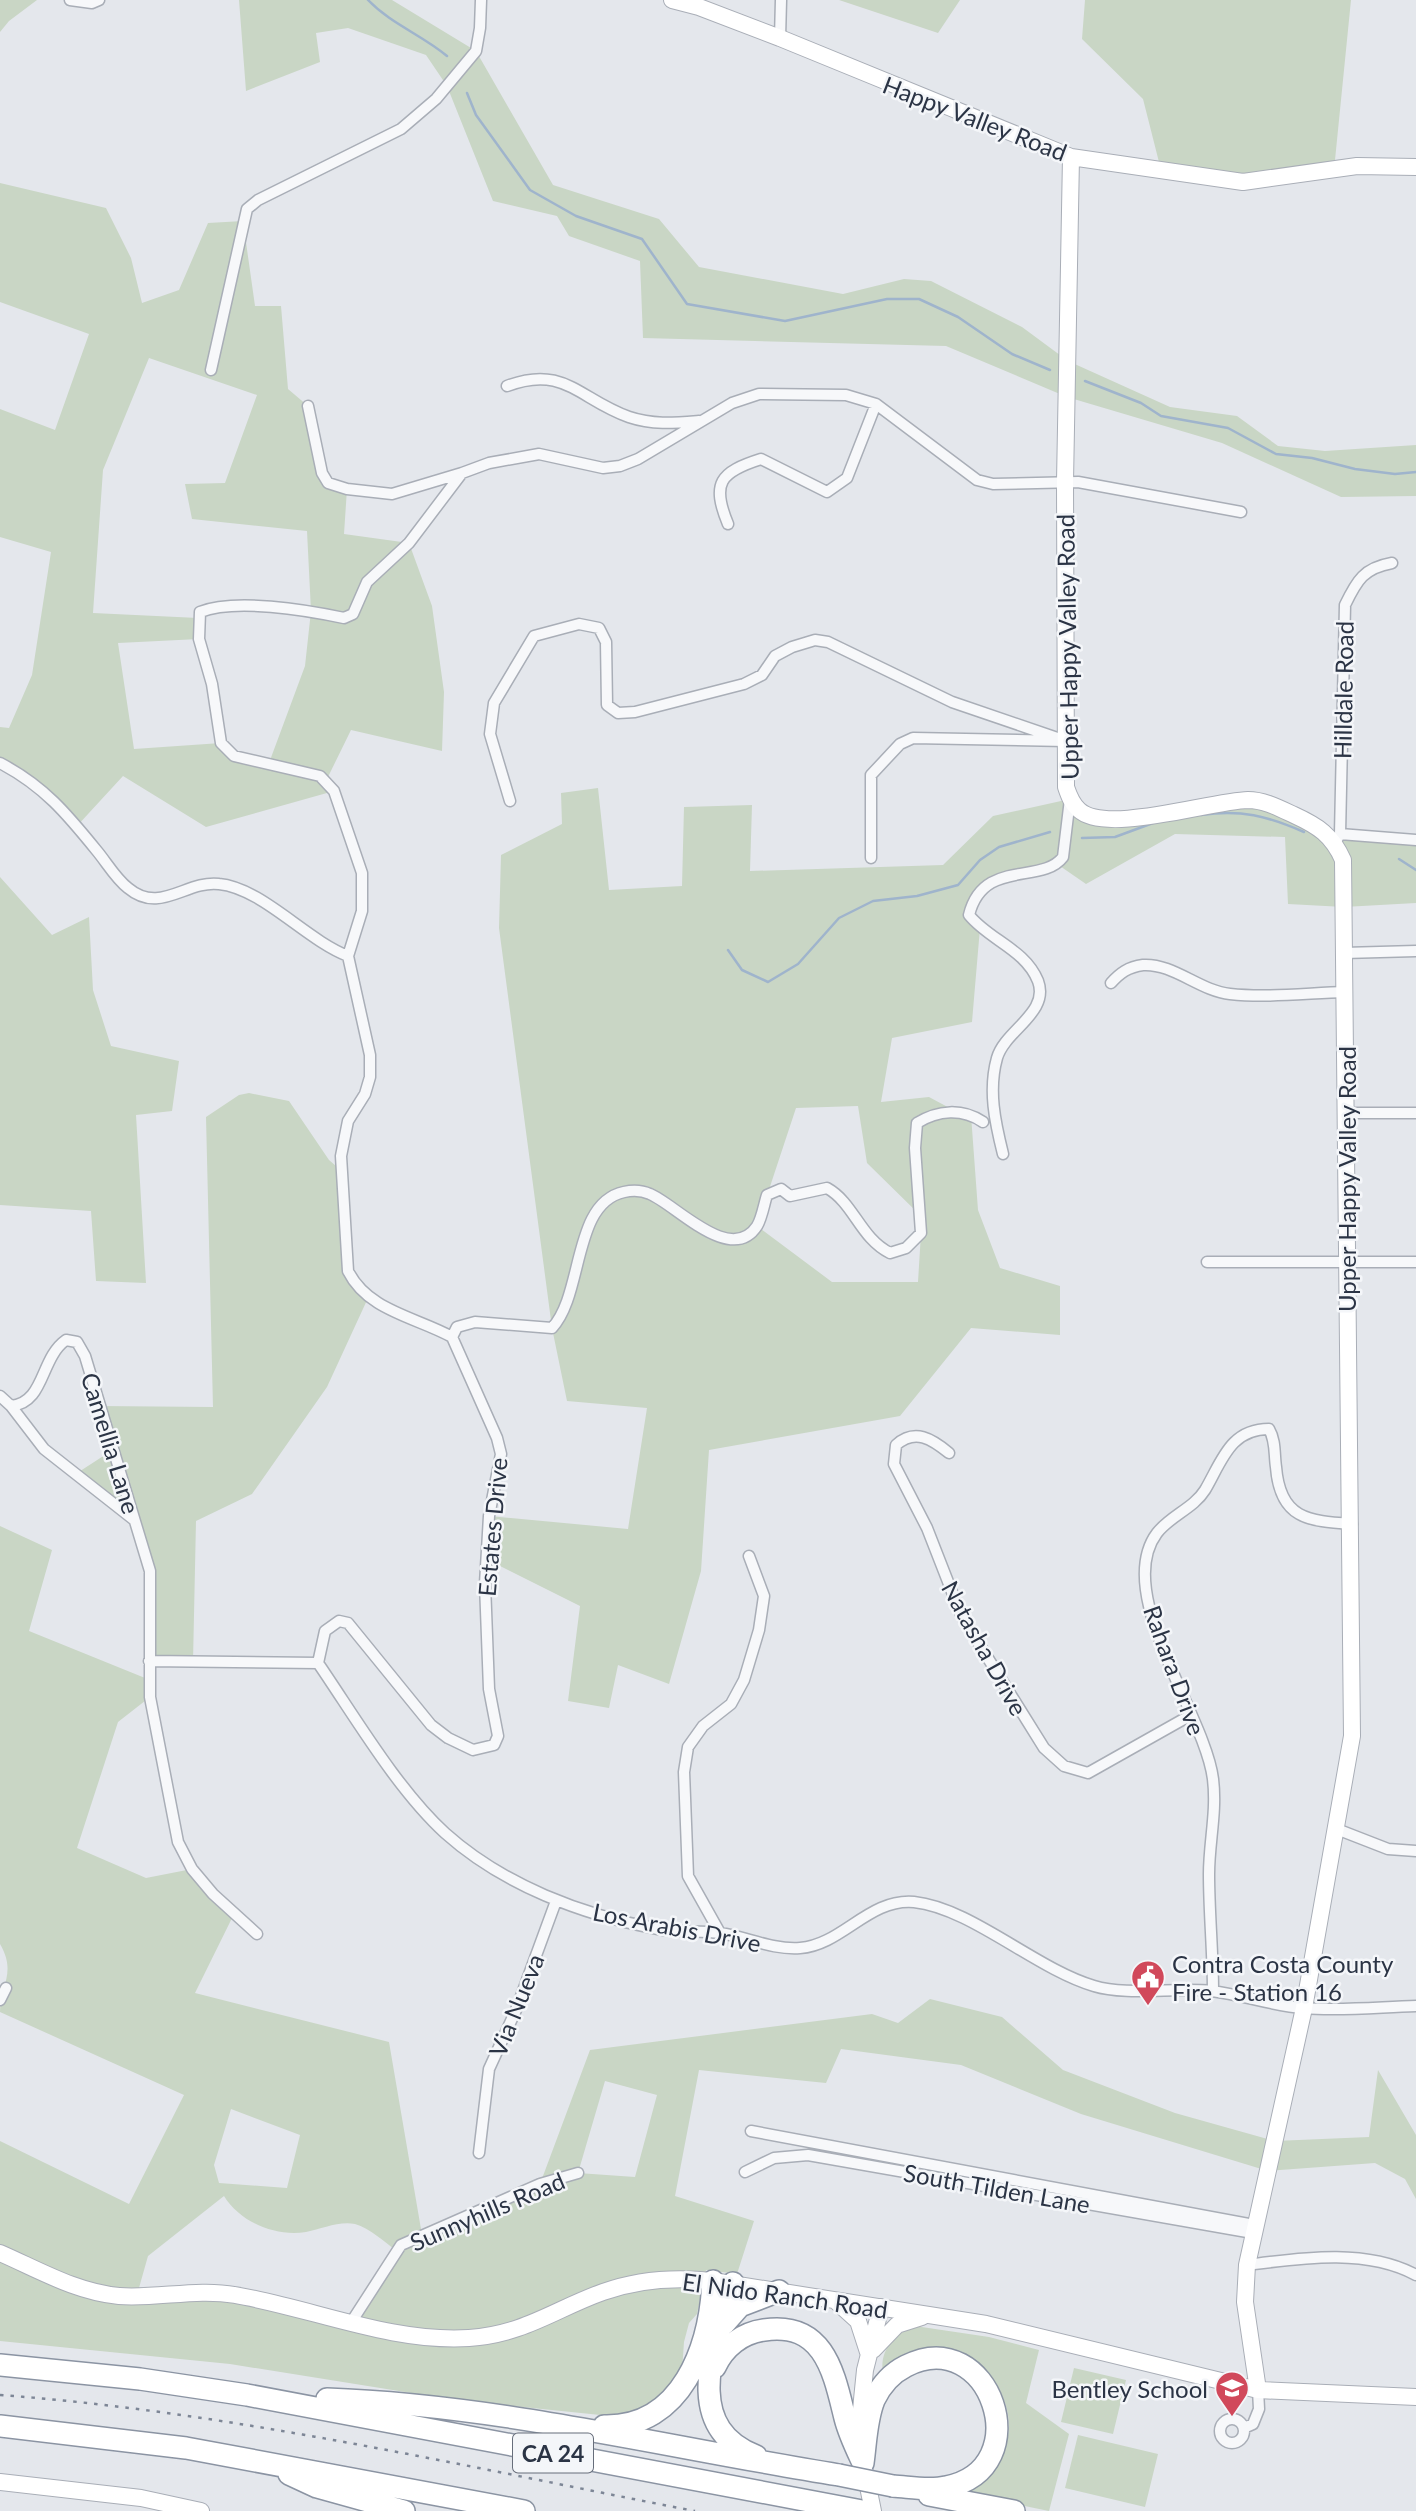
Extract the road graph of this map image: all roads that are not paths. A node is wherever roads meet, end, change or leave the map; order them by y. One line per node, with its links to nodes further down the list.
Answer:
1 (70, 0): 2 (street)
2 (99, 0)
3 (481, 0): 9 (street)
4 (672, 0): 6 (street, Happy Valley Road)
5 (781, 0): 6 (street)
6 (780, 38): 7 (street, Happy Valley Road)
7 (1071, 157): 8 (street, Happy Valley Road); 15 (street, Upper Happy Valley Road)
8 (1416, 167)
9 (211, 370)
10 (507, 386): 13 (street)
11 (876, 404): 13 (street); 15 (street); 17 (street)
12 (308, 406): 14 (street)
13 (702, 421): 14 (street)
14 (462, 473): 28 (street)
15 (1065, 482): 16 (street); 19 (street, Upper Happy Valley Road)
16 (1241, 512)
17 (728, 524)
18 (1392, 563): 23 (street, Hilldale Road)
19 (1066, 741): 21 (street, Upper Happy Valley Road); 22 (street); 25 (street)
20 (0, 763): 28 (street)
21 (1070, 799): 23 (street, Upper Happy Valley Road); 34 (street)
22 (510, 801)
23 (1337, 839): 24 (street); 27 (street, Upper Happy Valley Road)
24 (1416, 839)
25 (871, 858)
26 (1416, 951): 27 (street)
27 (1344, 953): 30 (street, Upper Happy Valley Road)
28 (348, 956): 38 (street)
29 (1111, 984): 30 (street)
30 (1345, 992): 31 (street, Upper Happy Valley Road)
31 (1346, 1113): 32 (street); 36 (street, Upper Happy Valley Road)
32 (1416, 1113)
33 (983, 1122): 38 (street)
34 (1003, 1154)
35 (1207, 1262): 36 (street)
36 (1348, 1262): 37 (street); 43 (street, Upper Happy Valley Road)
37 (1416, 1262)
38 (452, 1337): 46 (street, Estates Drive)
39 (0, 1396): 40 (street)
40 (11, 1406): 42 (street); 42 (street, Camellia Lane)
41 (949, 1453): 47 (street, Natasha Drive)
42 (133, 1519): 45 (street, Camellia Lane)
43 (1352, 1524): 47 (street, Rahara Drive); 48 (street, Upper Happy Valley Road)
44 (749, 1556): 51 (street)
45 (149, 1661): 46 (street); 52 (street)
46 (318, 1664): 50 (street, Los Arabis Drive)
47 (1191, 1715): 54 (street, Rahara Drive)
48 (1334, 1828): 49 (street); 57 (street, Upper Happy Valley Road)
49 (1416, 1851)
50 (556, 1901): 51 (street, Los Arabis Drive); 59 (street, Via Nueva)
51 (720, 1933): 54 (street, Los Arabis Drive)
52 (257, 1934)
53 (6, 1988): 55 (street)
54 (1213, 1992): 57 (street, Los Arabis Drive)
55 (0, 2000)
56 (1416, 2006): 57 (street, Los Arabis Drive)
57 (1304, 2008): 62 (street, Upper Happy Valley Road)
58 (751, 2131): 62 (street)
59 (479, 2153)
60 (745, 2172): 62 (street, South Tilden Lane)
61 (578, 2173): 71 (street, Sunnyhills Road)
62 (1253, 2229): 64 (street, Upper Happy Valley Road)
63 (0, 2253): 71 (street, El Nido Ranch Road)
64 (1247, 2265): 65 (street); 74 (street, Upper Happy Valley Road)
65 (1416, 2275)
66 (723, 2282): 67 (street, El Nido Ranch Road); 71 (street, El Nido Ranch Road); 72 (highway); 82 (highway)
67 (779, 2291): 68 (street, El Nido Ranch Road); 72 (highway)
68 (834, 2300): 69 (street, El Nido Ranch Road); 73 (street)
69 (881, 2308): 70 (street, El Nido Ranch Road); 73 (street)
70 (930, 2315): 73 (street); 76 (street, El Nido Ranch Road)
71 (352, 2321)
72 (718, 2335): 78 (highway)
73 (869, 2354): 85 (street)
74 (1253, 2357): 76 (street); 77 (street, Upper Happy Valley Road)
75 (0, 2364): 80 (highway, CA 24)
76 (1217, 2380): 77 (street, El Nido Ranch Road)
77 (1258, 2390): 79 (street, El Nido Ranch Road); 83 (street, Upper Happy Valley Road)
78 (709, 2393): 85 (highway); 86 (highway)
79 (1416, 2397)
80 (269, 2399): 82 (highway); 92 (highway, CA 24)
81 (0, 2426): 84 (highway, CA 24)
82 (568, 2426): 86 (highway)
83 (1244, 2428)
84 (262, 2461): 90 (highway); 91 (highway, CA 24)
85 (863, 2463): 88 (highway); 93 (street)
86 (839, 2475): 88 (highway, bridge)
87 (0, 2482): 89 (street)
88 (893, 2486): 94 (highway)
89 (201, 2511)
90 (404, 2511)
91 (524, 2511)
92 (862, 2511)
93 (873, 2511)
94 (1014, 2511)

